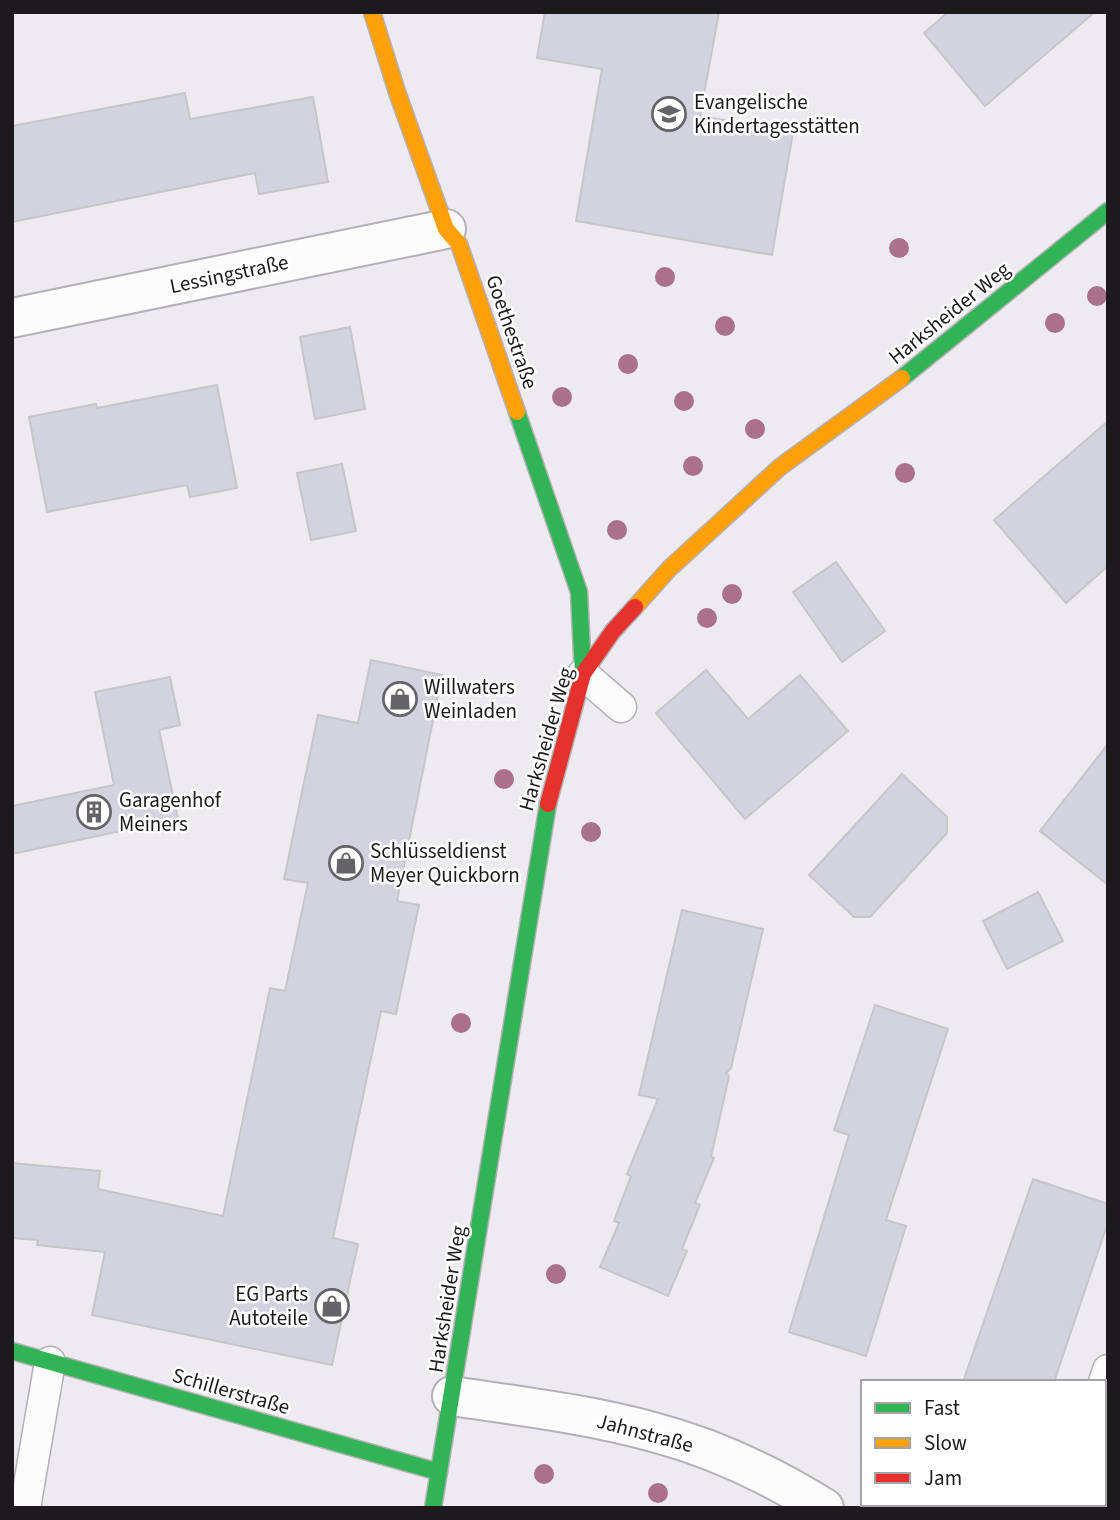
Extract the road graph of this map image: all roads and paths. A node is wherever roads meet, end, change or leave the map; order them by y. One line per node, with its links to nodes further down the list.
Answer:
1 (372, 12): 3 (main road, Goethestraße)
2 (1108, 211): 5 (main road, Harksheider Weg)
3 (446, 229): 4 (street, Lessingstraße); 5 (main road, Goethestraße)
4 (12, 318)
5 (583, 674): 6 (lane); 9 (main road, Harksheider Weg)
6 (621, 707)
7 (12, 1351): 8 (main road, Schillerstraße)
8 (50, 1362): 10 (main road, Schillerstraße); 11 (lane)
9 (452, 1396): 10 (main road, Harksheider Weg); 13 (street, Jahnstraße)
10 (439, 1472): 12 (main road, Harksheider Weg)
11 (25, 1508)
12 (433, 1508)
13 (824, 1508)

